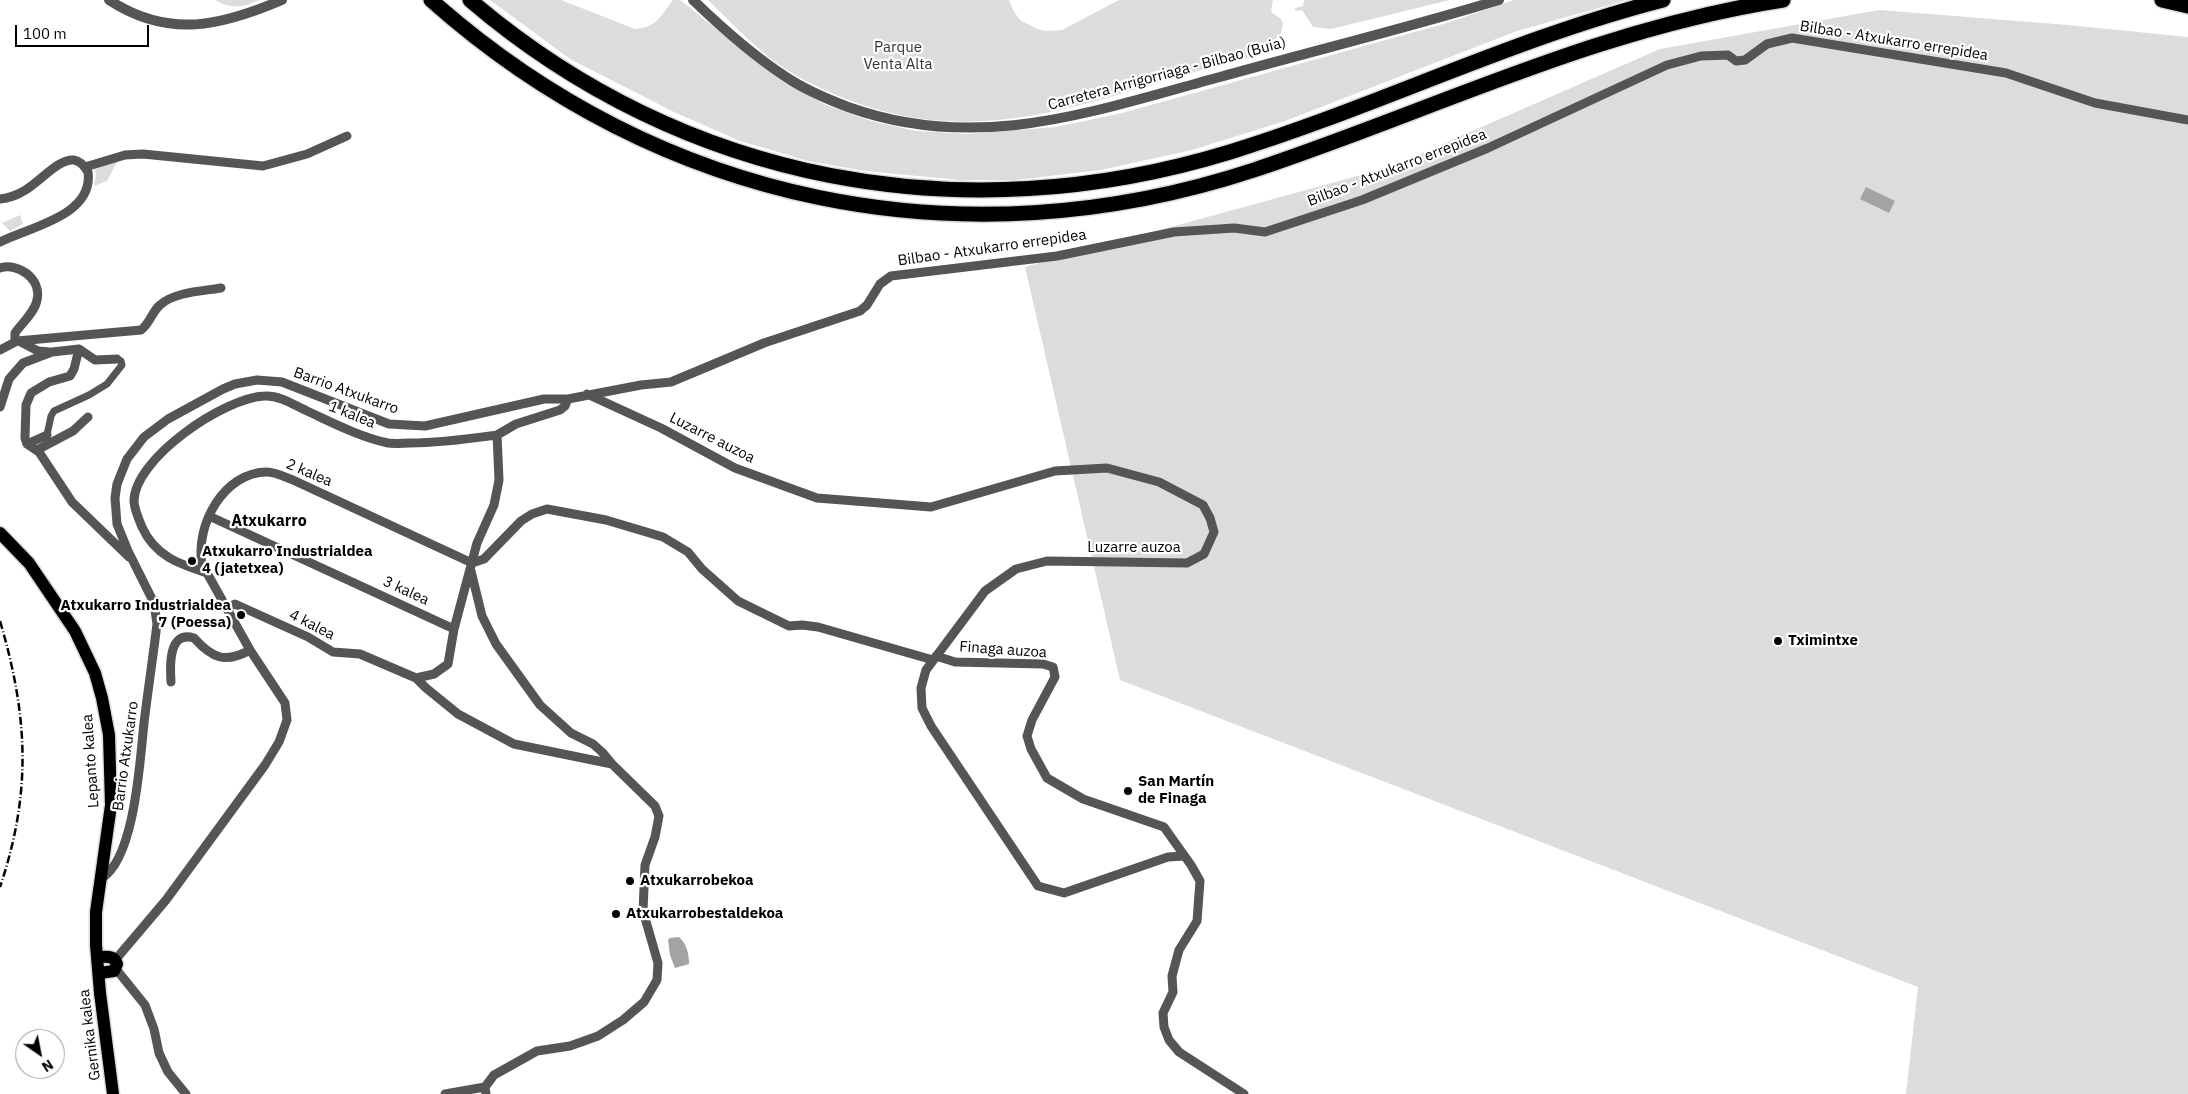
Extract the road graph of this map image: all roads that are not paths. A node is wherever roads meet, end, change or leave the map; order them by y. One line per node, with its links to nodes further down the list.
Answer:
1 (109, 0): 2 (street)
2 (282, 0)
3 (430, 0): 8 (highway)
4 (470, 0): 10 (highway)
5 (693, 0): 6 (street, Carretera Arrigorriaga - Bilbao (Buia))
6 (1499, 0)
7 (1663, 0): 10 (highway)
8 (1783, 0)
9 (2162, 0): 11 (highway)
10 (1650, 3)
11 (2188, 6)
12 (2188, 120): 24 (street, Bilbao - Atxukarro errepidea)
13 (346, 136): 14 (street)
14 (84, 166): 15 (street); 16 (street)
15 (0, 199)
16 (0, 242)
17 (0, 268): 19 (street)
18 (221, 288): 19 (street)
19 (17, 341): 21 (street); 22 (street)
20 (79, 349): 22 (street); 23 (street); 30 (street)
21 (0, 350)
22 (52, 352): 26 (street)
23 (117, 359): 28 (street)
24 (587, 394): 25 (street, Bilbao - Atxukarro errepidea); 40 (street, Luzarre auzoa)
25 (568, 399): 29 (street); 34 (street, Barrio Atxukarro)
26 (0, 407)
27 (88, 417): 31 (street)
28 (47, 435): 30 (street)
29 (497, 435): 35 (street); 36 (street, 1 kalea)
30 (27, 444): 31 (street)
31 (37, 450): 34 (street)
32 (209, 516): 35 (street, 2 kalea); 36 (street, 2 kalea); 38 (street, 3 kalea)
33 (0, 533): 45 (main road, Lepanto kalea)
34 (135, 564): 45 (street, Barrio Atxukarro)
35 (471, 566): 38 (street); 40 (street); 43 (street)
36 (207, 573): 37 (street, 2 kalea)
37 (226, 608): 39 (street, 2 kalea); 41 (street, 4 kalea)
38 (454, 628): 41 (street)
39 (250, 650): 42 (street); 47 (street, 2 kalea)
40 (935, 658): 44 (street, Finaga auzoa); 44 (street, Luzarre auzoa)
41 (416, 678): 43 (street)
42 (170, 682)
43 (612, 764): 49 (street)
44 (1184, 856): 53 (street, Finaga auzoa)
45 (102, 878): 46 (main road, Lepanto kalea)
46 (98, 957): 47 (main road); 48 (main road, Gernika kalea)
47 (116, 964): 48 (main road); 51 (street)
48 (100, 973): 50 (main road, Gernika kalea)
49 (485, 1091): 52 (street)
50 (113, 1094)
51 (186, 1094)
52 (445, 1094)
53 (1244, 1094)

